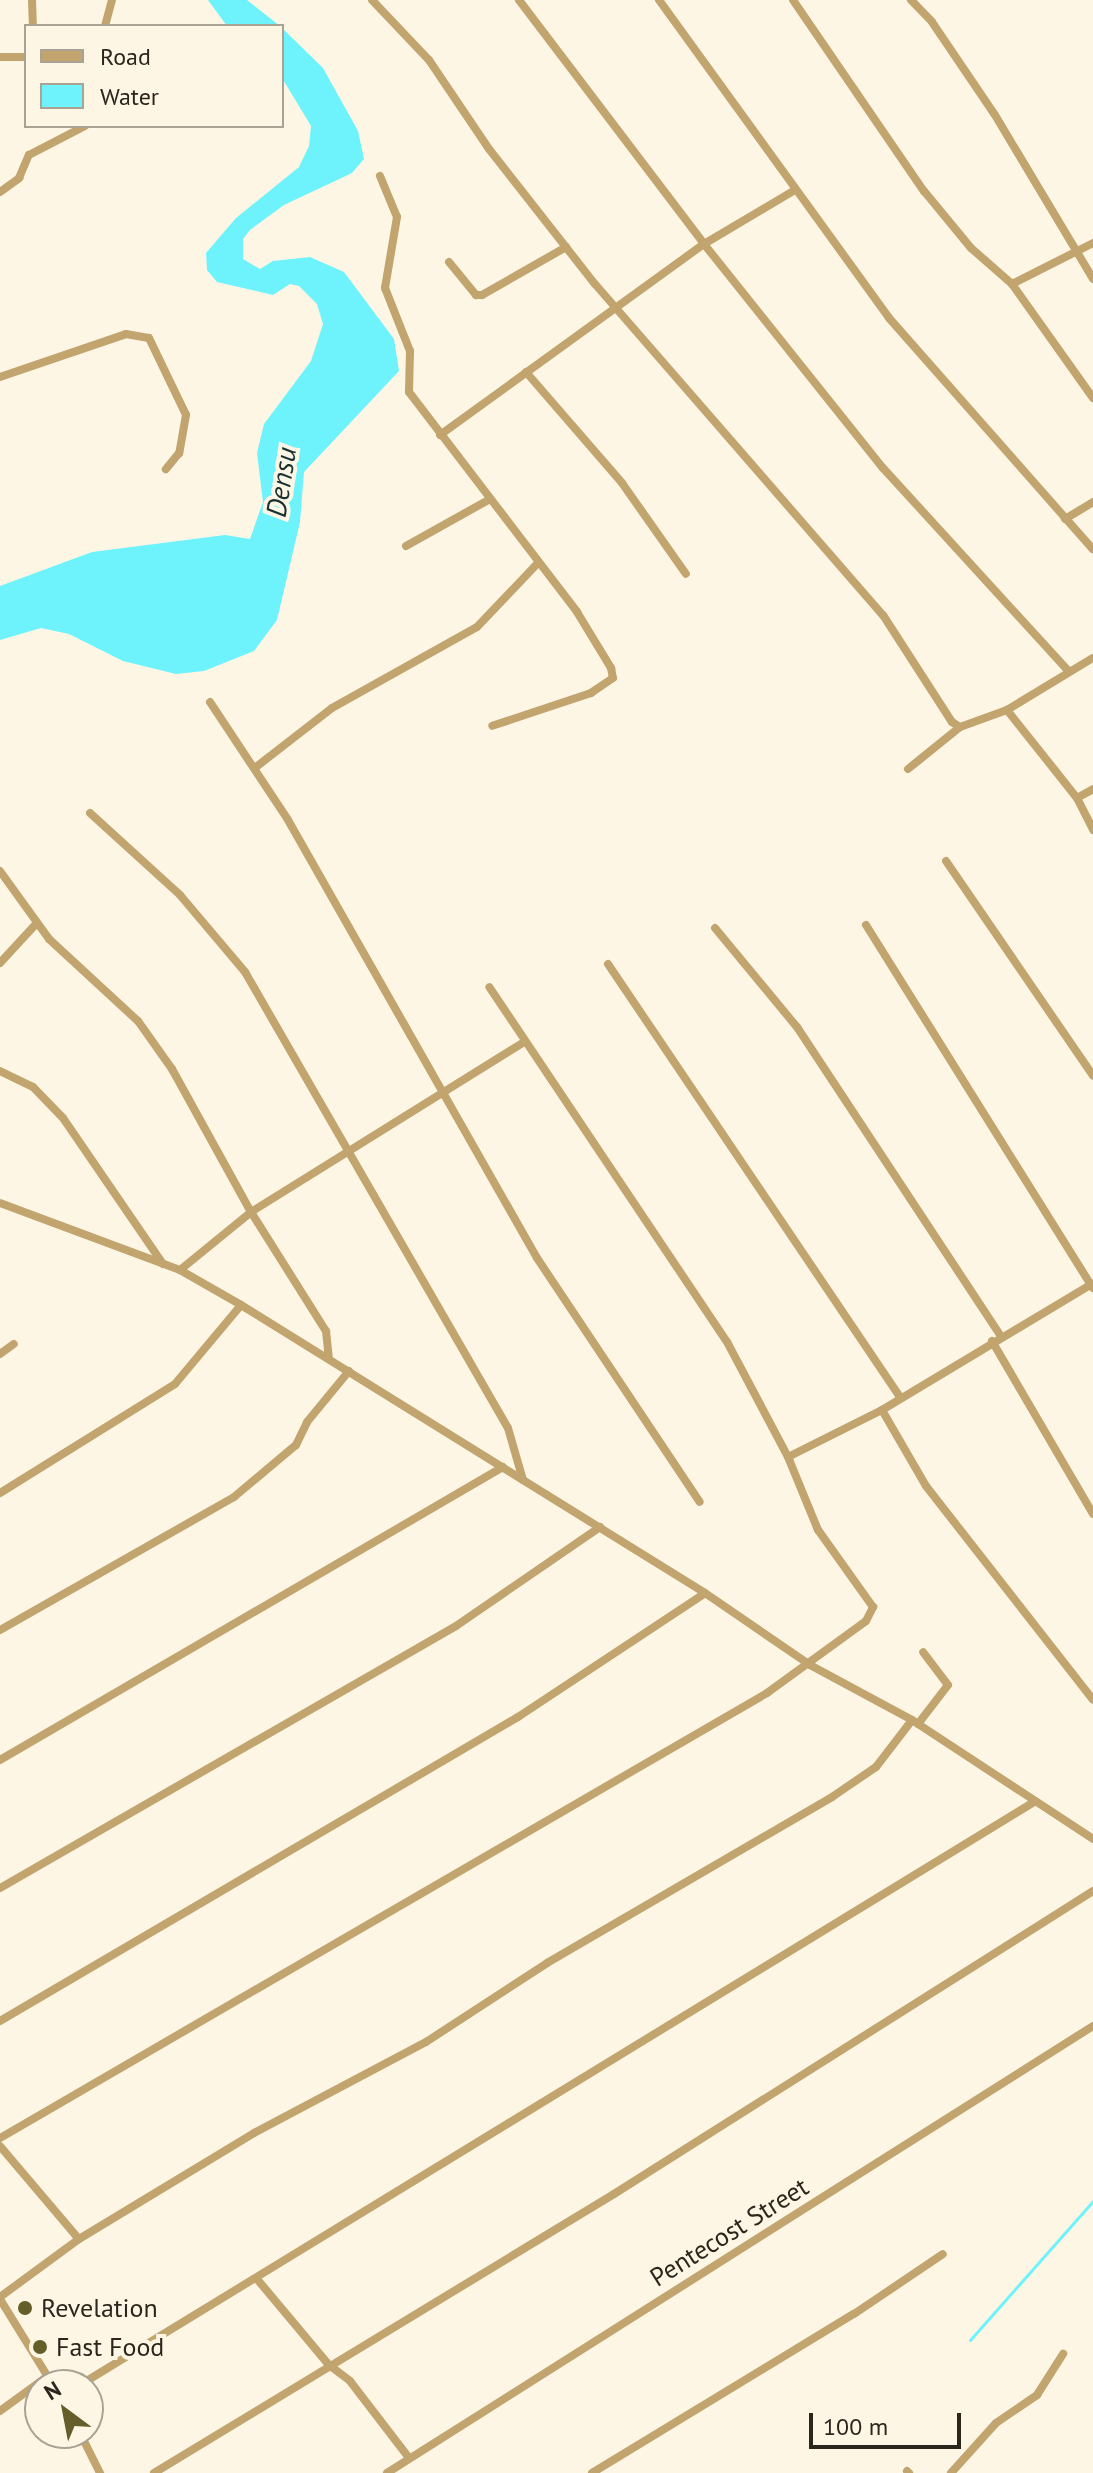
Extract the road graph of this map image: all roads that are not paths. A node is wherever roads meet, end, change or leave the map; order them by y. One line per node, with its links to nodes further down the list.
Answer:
1 (32, 0): 8 (street)
2 (112, 0): 9 (street)
3 (372, 0): 18 (street)
4 (519, 0): 17 (street)
5 (659, 0): 14 (street)
6 (793, 0): 22 (street)
7 (911, 0): 19 (street)
8 (33, 24)
9 (106, 24)
10 (0, 57): 11 (street)
11 (24, 57)
12 (81, 128): 15 (street)
13 (380, 176): 27 (street)
14 (795, 190): 17 (street); 31 (street)
15 (0, 192)
16 (1093, 243): 19 (street)
17 (704, 244): 23 (street); 37 (street)
18 (566, 247): 20 (street); 23 (street)
19 (1076, 252): 21 (street); 22 (street)
20 (449, 262)
21 (1093, 279)
22 (1012, 284): 26 (street)
23 (617, 307): 24 (street); 41 (street)
24 (526, 372): 27 (street); 35 (street)
25 (0, 377): 28 (street)
26 (1093, 398)
27 (440, 435): 29 (street)
28 (166, 469)
29 (490, 499): 32 (street); 34 (street)
30 (1093, 502): 31 (street)
31 (1065, 519): 33 (street)
32 (406, 546)
33 (1093, 549)
34 (538, 563): 40 (street); 42 (street)
35 (686, 574)
36 (1093, 658): 37 (street)
37 (1069, 672): 39 (street)
38 (210, 702): 42 (street)
39 (1007, 710): 41 (street); 45 (street)
40 (492, 726)
41 (960, 727): 43 (street)
42 (256, 767): 59 (street)
43 (908, 769)
44 (1093, 789): 45 (street)
45 (1077, 798): 47 (street)
46 (90, 813): 60 (street)
47 (1093, 830)
48 (946, 861): 58 (street)
49 (0, 871): 50 (street)
50 (36, 924): 53 (street); 62 (street)
51 (866, 925): 65 (street)
52 (715, 928): 67 (street)
53 (0, 963)
54 (608, 964): 72 (street)
55 (489, 987): 56 (street)
56 (524, 1042): 59 (street); 74 (street)
57 (0, 1071): 63 (street)
58 (1093, 1076)
59 (445, 1094): 60 (street); 78 (street)
60 (349, 1152): 62 (street); 76 (street)
61 (0, 1203): 63 (street)
62 (251, 1212): 64 (street); 70 (street)
63 (163, 1264): 64 (street)
64 (180, 1270): 66 (street)
65 (1092, 1285): 67 (street)
66 (241, 1305): 70 (street); 77 (street)
67 (997, 1338): 72 (street); 79 (street)
68 (14, 1344): 69 (street)
69 (0, 1354)
70 (329, 1359): 71 (street)
71 (349, 1371): 75 (street); 82 (street)
72 (900, 1397): 73 (street)
73 (882, 1410): 74 (street); 85 (street)
74 (788, 1457): 84 (street)
75 (503, 1467): 76 (street); 87 (street)
76 (523, 1480): 80 (street)
77 (0, 1493)
78 (700, 1502)
79 (1093, 1514)
80 (600, 1527): 81 (street); 90 (street)
81 (705, 1593): 84 (street); 92 (street)
82 (0, 1630)
83 (923, 1652): 86 (street)
84 (810, 1665): 86 (street); 94 (street)
85 (1093, 1700)
86 (915, 1722): 88 (street); 96 (street)
87 (0, 1760)
88 (1034, 1802): 89 (street); 98 (street)
89 (1093, 1839)
90 (0, 1888)
91 (1093, 1891): 101 (street)
92 (0, 2021)
93 (1093, 2026): 107 (street, Pentecost Street)
94 (0, 2138)
95 (0, 2146): 96 (street)
96 (79, 2239): 99 (street)
97 (943, 2254): 111 (street)
98 (257, 2279): 101 (street); 103 (street)
99 (0, 2298): 102 (street)
100 (1063, 2354): 112 (street)
101 (329, 2365): 107 (street); 109 (street)
102 (44, 2369)
103 (104, 2371)
104 (24, 2394): 105 (street)
105 (0, 2411)
106 (88, 2449): 108 (street)
107 (409, 2458): 110 (street, Pentecost Street)
108 (100, 2473)
109 (154, 2473)
110 (387, 2473)
111 (592, 2473)
112 (951, 2473)

